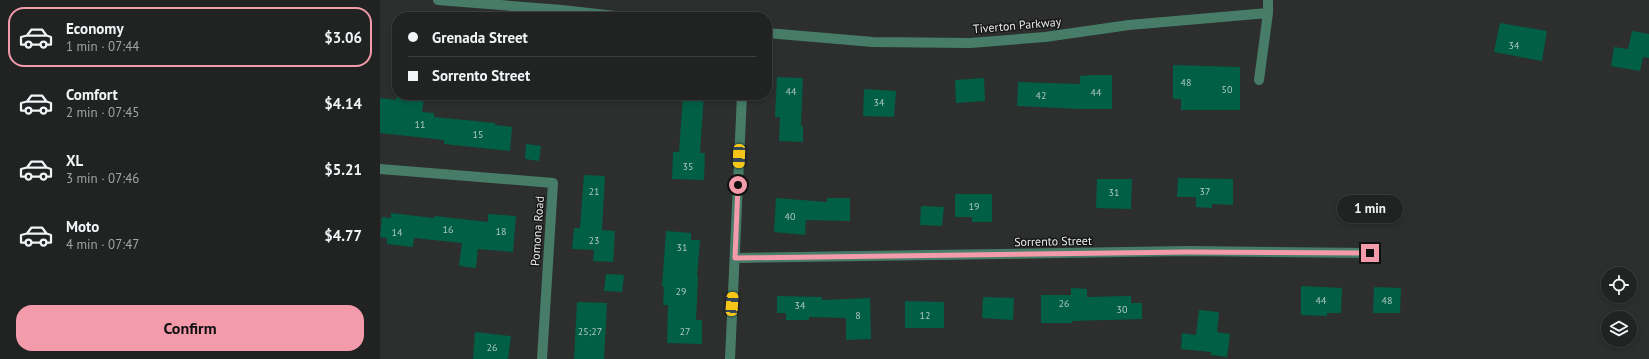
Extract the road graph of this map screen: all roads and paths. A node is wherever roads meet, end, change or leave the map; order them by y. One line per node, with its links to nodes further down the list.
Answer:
1 (438, 0): 3 (street)
2 (1268, 0): 4 (street)
3 (580, 12)
4 (1268, 13): 5 (street, Tiverton Parkway); 6 (street)
5 (772, 33)
6 (1259, 80)
7 (742, 100): 10 (street)
8 (380, 169): 11 (street, Pomona Road)
9 (1370, 253): 10 (street, Sorrento Street)
10 (735, 258): 12 (street)
11 (542, 359)
12 (730, 359)

